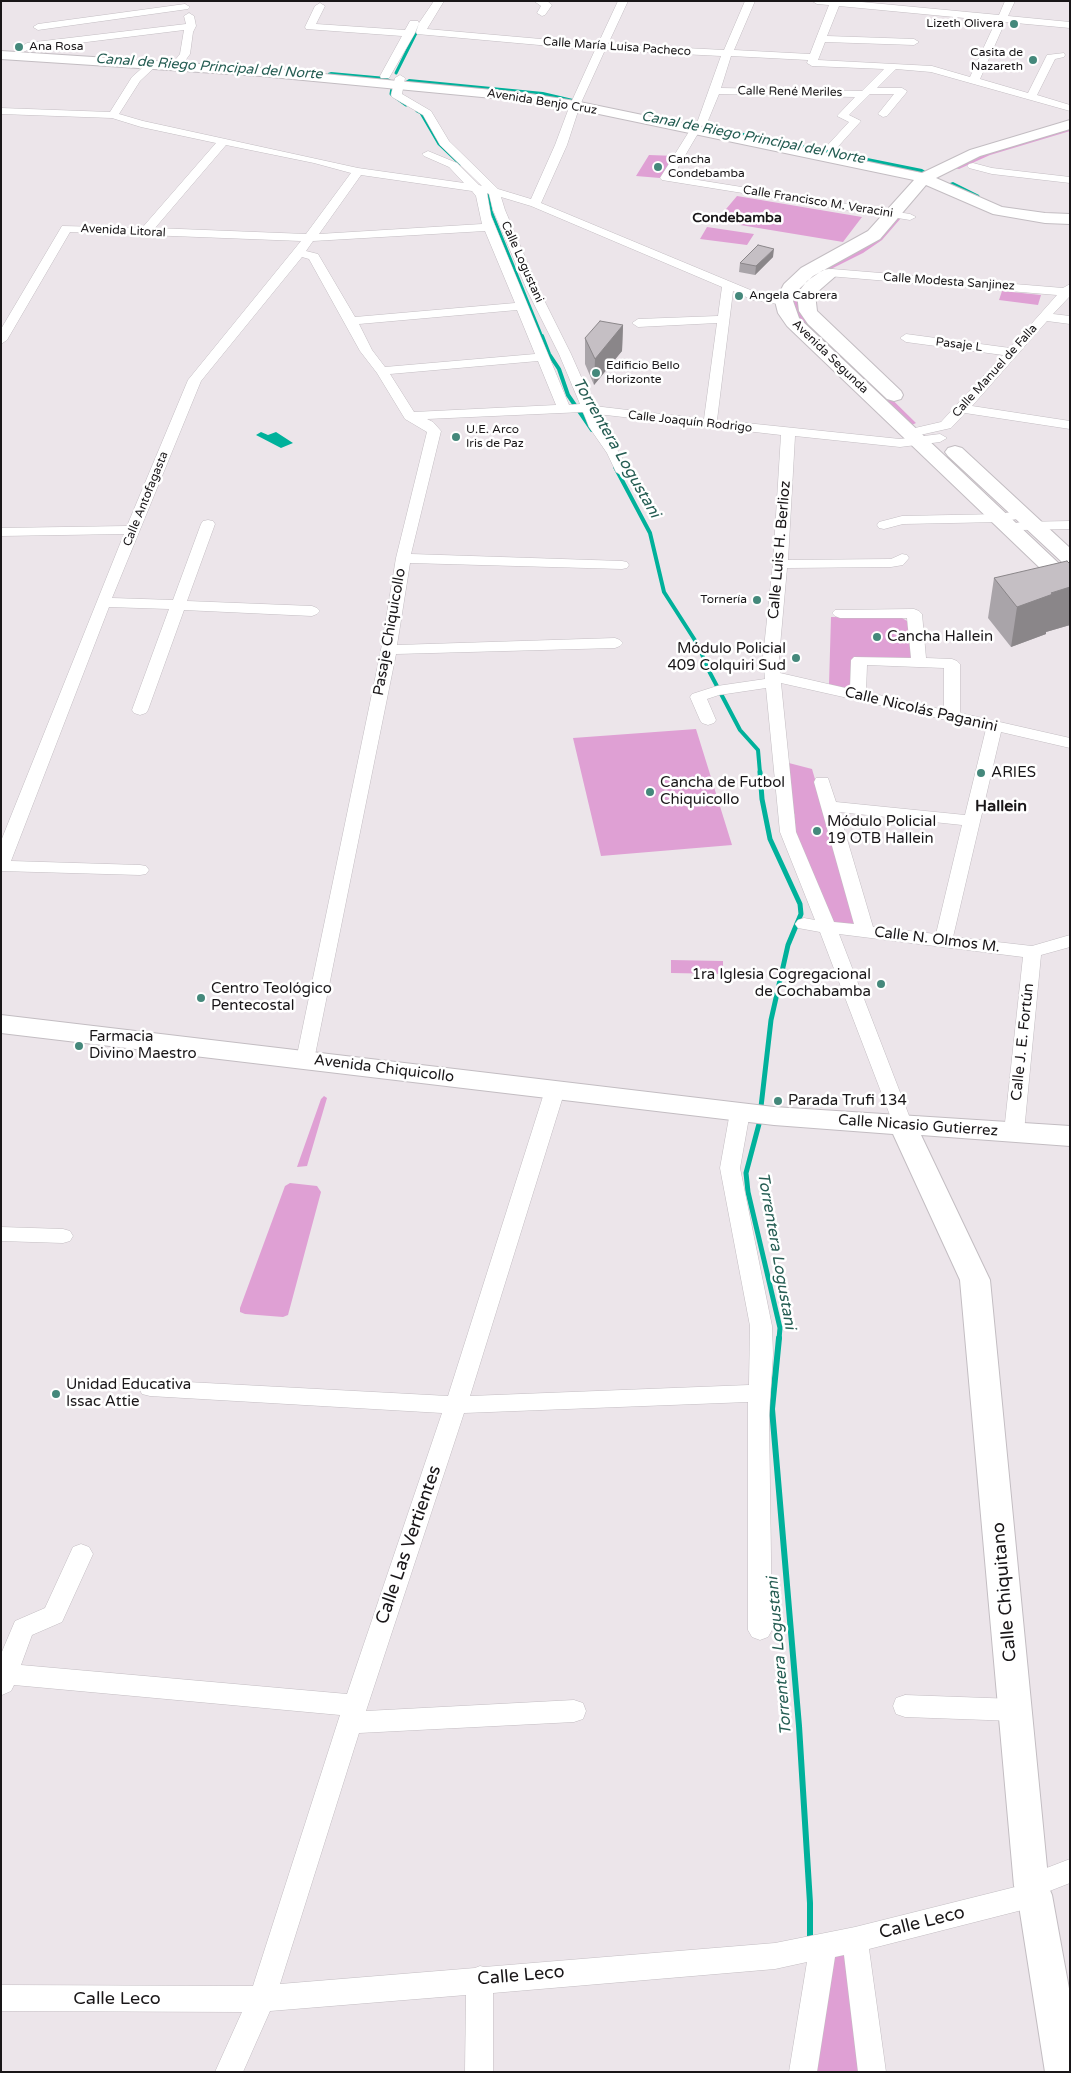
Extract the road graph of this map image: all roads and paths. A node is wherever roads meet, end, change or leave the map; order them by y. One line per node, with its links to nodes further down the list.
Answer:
1 (429, 1): 17 (street)
2 (439, 1): 17 (street)
3 (539, 1): 12 (street)
4 (623, 1): 20 (street)
5 (750, 1): 24 (street)
6 (816, 1): 8 (street)
7 (1010, 1): 13 (street)
8 (836, 3): 9 (street); 18 (street)
9 (860, 3): 13 (street)
10 (184, 4): 15 (street); 16 (street)
11 (320, 6): 17 (street, Calle María Luisa Pacheco)
12 (542, 13)
13 (1003, 19): 14 (street); 31 (street)
14 (1070, 25)
15 (191, 26): 22 (street); 26 (street)
16 (38, 27)
17 (416, 32): 20 (street, Calle María Luisa Pacheco); 30 (street)
18 (821, 39): 19 (street); 27 (street)
19 (914, 42)
20 (601, 47): 24 (street, Calle María Luisa Pacheco); 35 (street)
21 (1, 48): 22 (main road, Avenida Benjo Cruz)
22 (23, 49): 26 (main road, Avenida Benjo Cruz)
23 (1, 54): 28 (main road, Avenida Benjo Cruz)
24 (727, 54): 27 (street, Calle María Luisa Pacheco); 32 (street)
25 (1060, 55): 34 (street)
26 (181, 59): 30 (main road, Avenida Benjo Cruz)
27 (813, 60): 29 (street, Calle María Luisa Pacheco)
28 (153, 64): 30 (main road, Avenida Benjo Cruz); 39 (street)
29 (893, 66): 31 (street, Calle María Luisa Pacheco); 33 (street)
30 (394, 79): 35 (main road, Avenida Benjo Cruz); 51 (street, Calle Logustani)
31 (974, 80): 34 (street, Calle María Luisa Pacheco)
32 (715, 91): 33 (street, Calle René Meriles); 41 (street)
33 (866, 92): 38 (street, Calle René Meriles); 44 (street)
34 (1031, 97): 36 (street, Calle María Luisa Pacheco)
35 (576, 102): 41 (main road, Avenida Benjo Cruz); 52 (street)
36 (1070, 108)
37 (1, 111): 39 (street)
38 (883, 114)
39 (113, 115): 43 (street)
40 (1070, 124): 48 (main road, Avenida Segunda)
41 (698, 126): 44 (main road, Avenida Benjo Cruz); 48 (main road, Avenida Benjo Cruz); 54 (street, Calle Francisco M. Veracini)
42 (1070, 134): 46 (main road, Avenida Segunda)
43 (224, 141): 47 (street); 58 (street)
44 (831, 148): 48 (main road, Avenida Benjo Cruz)
45 (428, 154): 50 (street, Calle Logustani)
46 (973, 166): 48 (main road, Avenida Segunda); 49 (street)
47 (358, 171): 50 (street); 59 (street, Calle Antofagasta)
48 (937, 178): 53 (main road, Avenida Benjo Cruz); 54 (main road, Avenida Segunda); 55 (main road, Avenida Segunda); 56 (main road, Avenida Benjo Cruz)
49 (1070, 180)
50 (476, 188): 51 (street); 57 (street, Calle Logustani)
51 (494, 192): 52 (street); 77 (street, Calle Logustani)
52 (535, 204): 62 (street)
53 (1070, 210)
54 (892, 214): 55 (street, Calle Francisco M. Veracini); 64 (main road, Avenida Segunda)
55 (910, 216): 61 (main road, Avenida Segunda)
56 (1070, 219)
57 (490, 227): 59 (street); 65 (street, Calle Logustani)
58 (145, 232): 59 (street, Avenida Litoral); 72 (street, Avenida Litoral)
59 (309, 238): 60 (street, Calle Antofagasta)
60 (299, 253): 69 (street, Pasaje Chiquicollo); 90 (street, Calle Antofagasta)
61 (832, 273): 63 (street, Calle Modesta Sanjinez); 76 (main road, Avenida Segunda)
62 (728, 284): 64 (street); 67 (street)
63 (1068, 290): 66 (street, Calle Manuel de Falla)
64 (784, 301): 83 (main road, Avenida Segunda)
65 (521, 306): 69 (street); 74 (street, Calle Logustani)
66 (1043, 317): 68 (street); 73 (street, Calle Manuel de Falla)
67 (724, 319): 70 (street); 80 (street)
68 (1070, 320)
69 (351, 321): 75 (street, Pasaje Chiquicollo)
70 (638, 323)
71 (906, 338): 73 (street, Pasaje L)
72 (1, 340)
73 (1012, 352): 78 (street, Calle Manuel de Falla)
74 (542, 356): 75 (street); 77 (street, Calle Logustani)
75 (382, 370): 79 (street, Pasaje Chiquicollo)
76 (903, 403)
77 (577, 408): 79 (street, Calle Joaquín Rodrigo); 80 (street, Calle Joaquín Rodrigo); 84 (street, Calle Logustani)
78 (962, 409): 81 (street); 83 (street, Calle Manuel de Falla)
79 (410, 416): 92 (street, Pasaje Chiquicollo)
80 (710, 424): 82 (street, Calle Joaquín Rodrigo)
81 (1070, 425)
82 (788, 432): 83 (street, Calle Joaquín Rodrigo); 95 (street, Calle Luis H. Berlioz)
83 (923, 432): 85 (main road, Avenida Segunda); 86 (main road, Avenida Segunda)
84 (623, 472)
85 (1029, 520): 86 (street); 89 (street); 94 (main road, Avenida Segunda)
86 (1004, 523): 88 (street); 97 (main road, Avenida Segunda)
87 (208, 524): 99 (street)
88 (884, 525)
89 (1070, 525)
90 (134, 530): 91 (street); 98 (street, Calle Antofagasta)
91 (1, 532)
92 (403, 558): 96 (street); 103 (street, Pasaje Chiquicollo)
93 (902, 558): 95 (street)
94 (1070, 559)
95 (780, 564): 105 (street, Calle Luis H. Berlioz)
96 (622, 565)
97 (1070, 586)
98 (103, 602): 99 (street); 115 (street, Calle Antofagasta)
99 (178, 606): 100 (street); 107 (street)
100 (312, 611)
101 (840, 613): 104 (street)
102 (615, 643): 103 (street)
103 (389, 650): 124 (street, Pasaje Chiquicollo)
104 (918, 662): 106 (street); 108 (street)
105 (774, 679): 106 (street, Calle Nicolás Paganini); 109 (street); 118 (street, Calle Luis H. Berlioz)
106 (858, 695): 108 (street, Calle Nicolás Paganini)
107 (140, 710)
108 (952, 716): 110 (street, Calle Nicolás Paganini)
109 (708, 720)
110 (994, 727): 111 (street, Calle Nicolás Paganini); 114 (street)
111 (1070, 743)
112 (822, 782): 113 (street)
113 (829, 806): 114 (street); 119 (street)
114 (972, 822): 120 (street)
115 (1, 865): 116 (street)
116 (140, 870)
117 (804, 924): 118 (street, Calle N. Olmos M.)
118 (827, 927): 119 (street, Calle N. Olmos M.); 127 (street, Calle Luis H. Berlioz)
119 (865, 931): 120 (street, Calle N. Olmos M.)
120 (943, 941): 122 (street, Calle N. Olmos M.)
121 (1070, 941): 122 (street, Calle N. Olmos M.)
122 (1032, 952): 128 (street, Calle J. E. Fortún)
123 (1, 1024): 124 (main road, Avenida Chiquicollo)
124 (304, 1060): 125 (main road, Avenida Chiquicollo)
125 (555, 1090): 126 (main road, Avenida Chiquicollo); 134 (street, Calle Las Vertientes)
126 (753, 1113): 127 (main road, Calle Nicasio Gutierrez); 133 (street)
127 (902, 1126): 128 (main road, Calle Nicasio Gutierrez); 139 (main road, Calle Chiquitano)
128 (1014, 1132): 129 (main road, Calle Nicasio Gutierrez)
129 (1070, 1136)
130 (1, 1234): 131 (street)
131 (63, 1236)
132 (150, 1388): 134 (street)
133 (759, 1393): 134 (street); 136 (street)
134 (456, 1405): 141 (street, Calle Las Vertientes)
135 (81, 1554): 137 (street)
136 (760, 1630)
137 (4, 1680): 141 (street)
138 (905, 1706): 139 (street)
139 (1015, 1710): 143 (main road, Calle Chiquitano)
140 (574, 1711): 141 (street)
141 (352, 1715): 148 (street, Calle Las Vertientes)
142 (1070, 1872): 143 (street, Calle Leco)
143 (1033, 1890): 144 (street, Calle Leco); 153 (main road, Calle Chiquitano)
144 (855, 1940): 145 (street, Calle Leco); 152 (street)
145 (823, 1946): 146 (street, Calle Leco); 151 (street)
146 (480, 1980): 148 (street, Calle Leco); 150 (street)
147 (1, 1998): 148 (street, Calle Leco)
148 (262, 1999): 149 (street, Calle Las Vertientes)
149 (229, 2072)
150 (479, 2072)
151 (803, 2072)
152 (872, 2072)
153 (1064, 2072)

